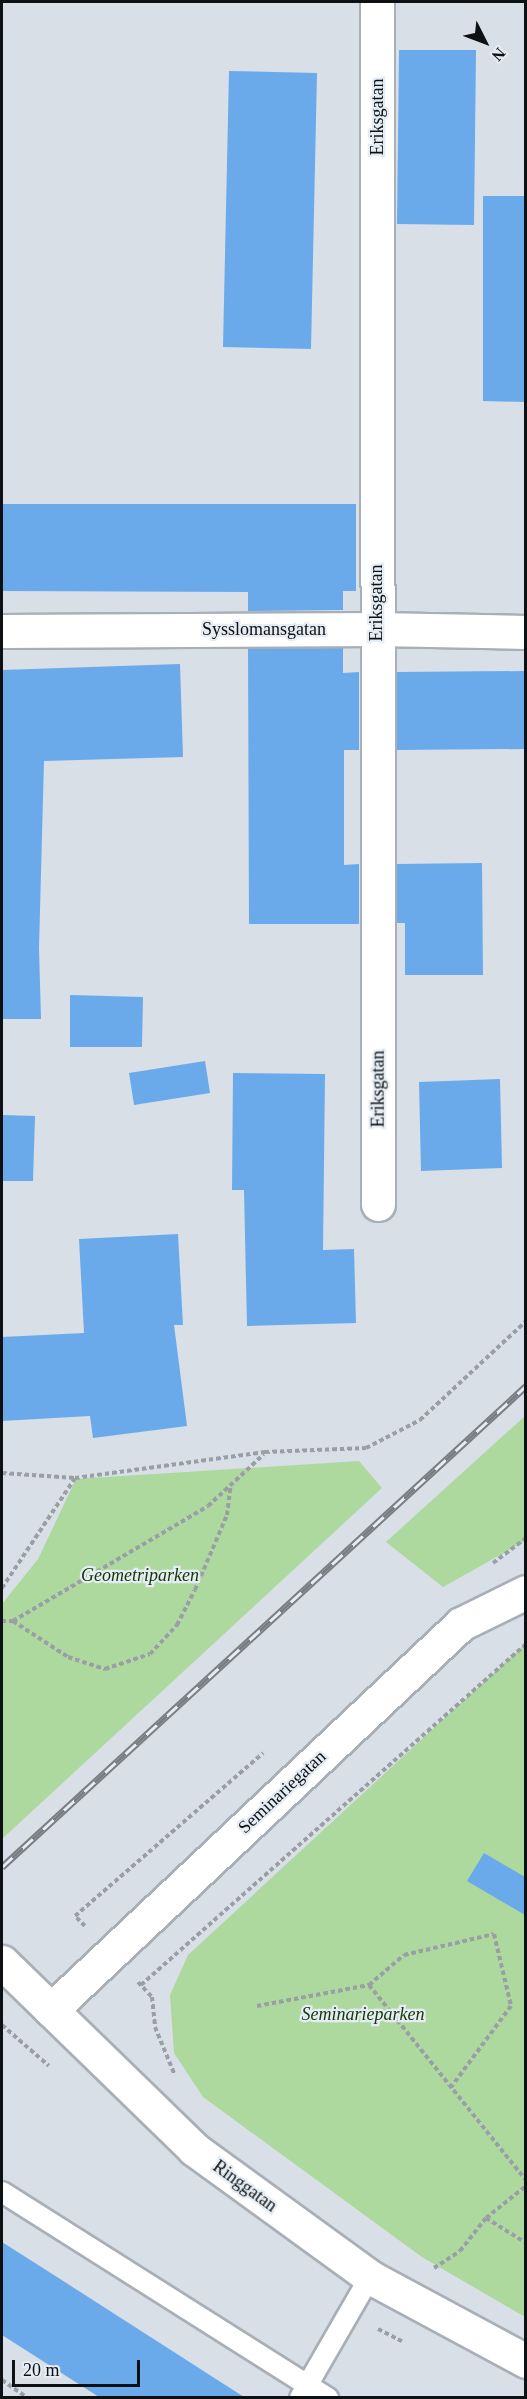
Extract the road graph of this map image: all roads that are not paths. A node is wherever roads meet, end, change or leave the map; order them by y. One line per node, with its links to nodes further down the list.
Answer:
1 (377, 2): 2 (street, Eriksgatan)
2 (376, 629): 3 (street, Sysslomansgatan); 4 (street, Sysslomansgatan); 5 (street, Eriksgatan)
3 (2, 630)
4 (525, 632)
5 (378, 1204)
6 (525, 1592): 8 (street, Seminariegatan)
7 (2, 1962): 8 (street, Ringgatan)
8 (51, 2010): 10 (street, Ringgatan)
9 (2, 2192): 12 (lane)
10 (370, 2277): 11 (street, Ringgatan); 12 (lane)
11 (525, 2361)
12 (303, 2392): 13 (lane)
13 (328, 2397)

